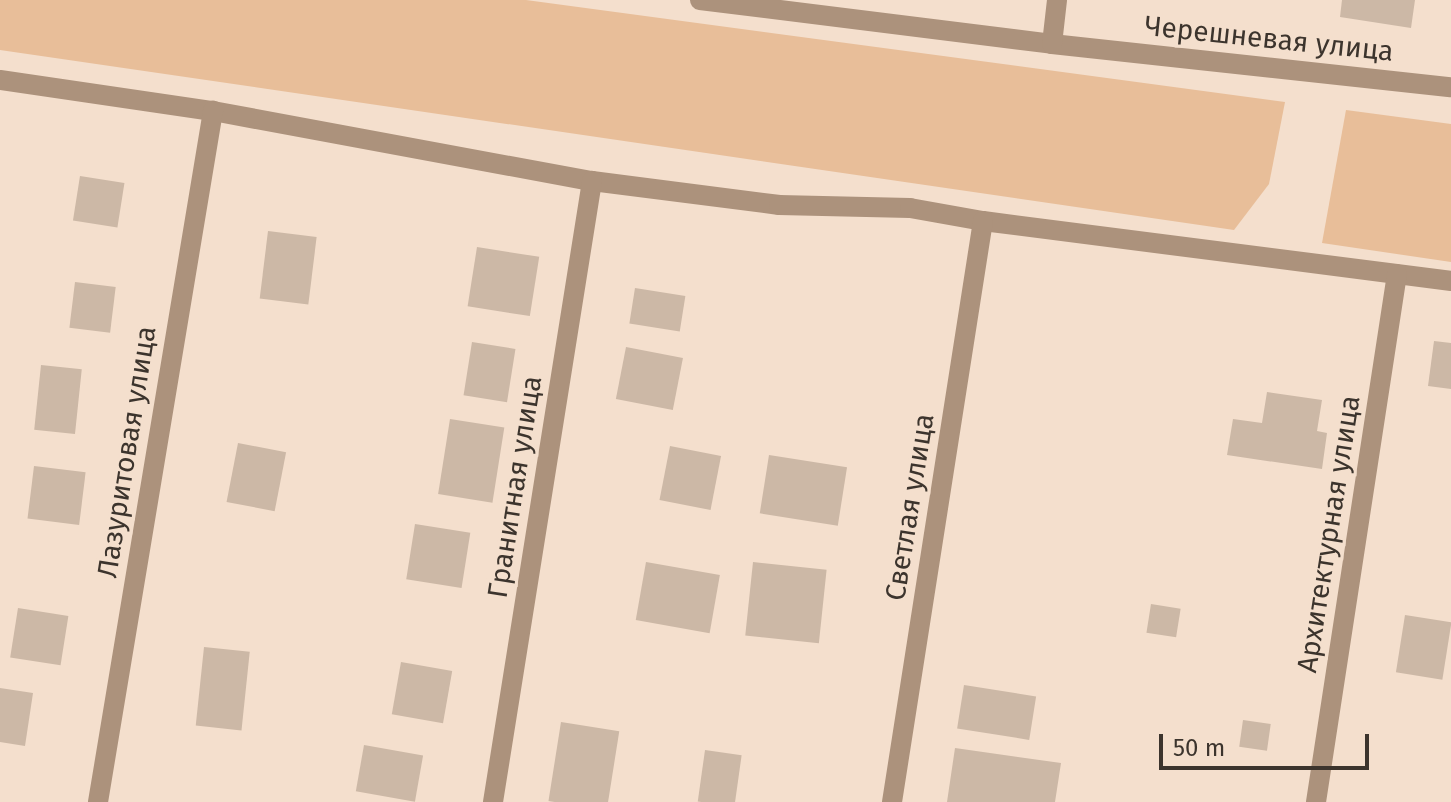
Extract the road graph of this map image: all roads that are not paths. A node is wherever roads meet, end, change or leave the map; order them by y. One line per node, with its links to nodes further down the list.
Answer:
1 (700, 0): 3 (street, Черешневая улица)
2 (1057, 0): 3 (street)
3 (1052, 44): 5 (street, Черешневая улица)
4 (0, 80): 6 (street)
5 (1451, 87)
6 (213, 111): 7 (street); 11 (street, Лазуритовая улица)
7 (592, 181): 8 (street); 12 (street, Гранитная улица)
8 (983, 221): 9 (street); 13 (street, Светлая улица)
9 (1397, 274): 10 (street); 14 (street, Архитектурная улица)
10 (1451, 281)
11 (98, 802)
12 (493, 802)
13 (892, 802)
14 (1316, 802)

